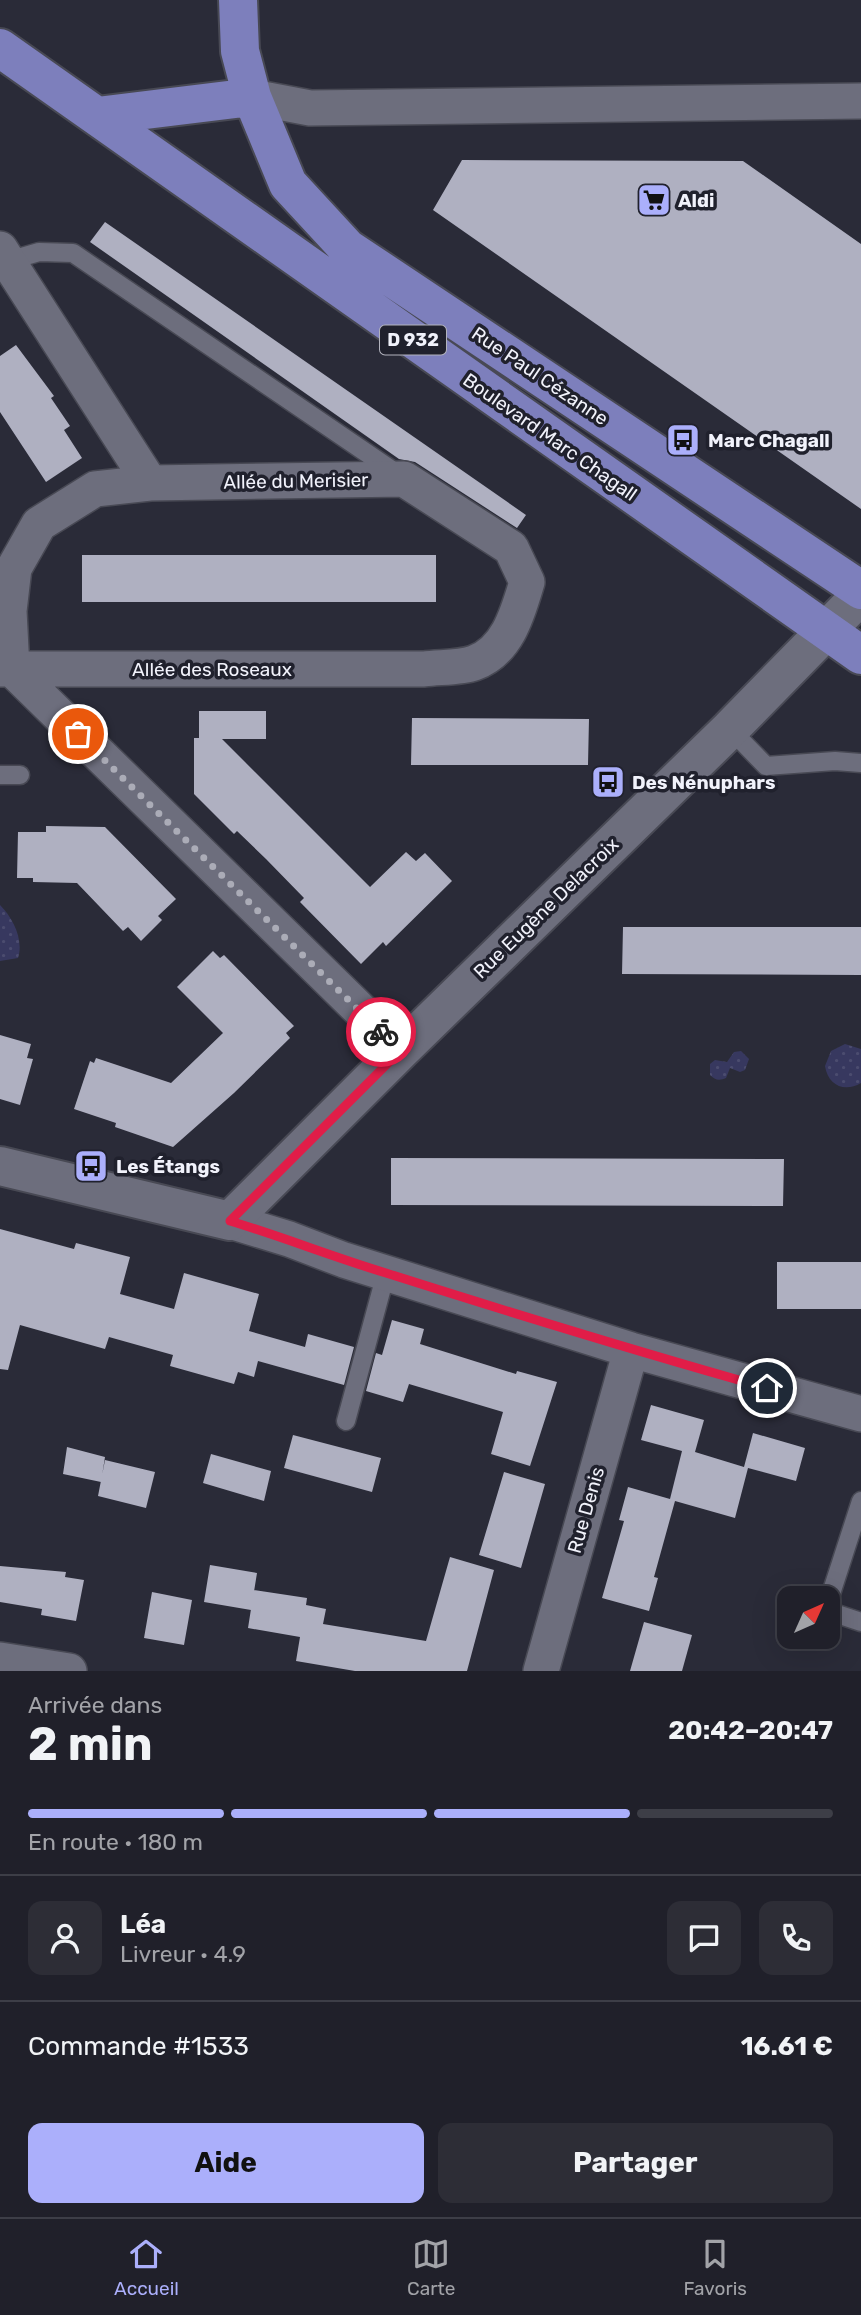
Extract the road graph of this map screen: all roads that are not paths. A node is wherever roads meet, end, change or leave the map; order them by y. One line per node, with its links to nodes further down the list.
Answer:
1 (238, 0): 3 (main road, Rue Paul Cézanne / D 932)
2 (0, 48): 5 (main road, Boulevard Marc Chagall / D 932)
3 (252, 97): 4 (street); 5 (main road); 9 (main road, Rue Paul Cézanne / D 932)
4 (861, 102)
5 (97, 116): 11 (main road, Boulevard Marc Chagall / D 932)
6 (4, 255): 7 (lane); 8 (street)
7 (404, 479): 8 (street, Allée du Merisier); 13 (street, Allée des Roseaux)
8 (150, 483): 10 (street, Allée du Merisier)
9 (861, 593): 11 (street, Rue Eugène Delacroix)
10 (4, 605): 13 (street, Allée du Merisier)
11 (827, 630): 12 (main road, D 932); 14 (street, Rue Eugène Delacroix)
12 (861, 654)
13 (6, 669): 18 (street)
14 (730, 729): 15 (lane); 18 (street, Rue Eugène Delacroix)
15 (861, 764)
16 (0, 775): 17 (lane)
17 (20, 775)
18 (401, 1050): 20 (street, Rue Eugène Delacroix)
19 (0, 1166): 20 (street)
20 (230, 1221): 21 (street)
21 (386, 1273): 22 (street); 24 (lane)
22 (631, 1350): 23 (street); 31 (street, Rue Denis)
23 (861, 1414)
24 (346, 1421)
25 (861, 1502): 26 (lane)
26 (833, 1586)
27 (840, 1615): 28 (lane)
28 (861, 1622)
29 (0, 1660): 30 (street)
30 (69, 1671)
31 (541, 1671)

